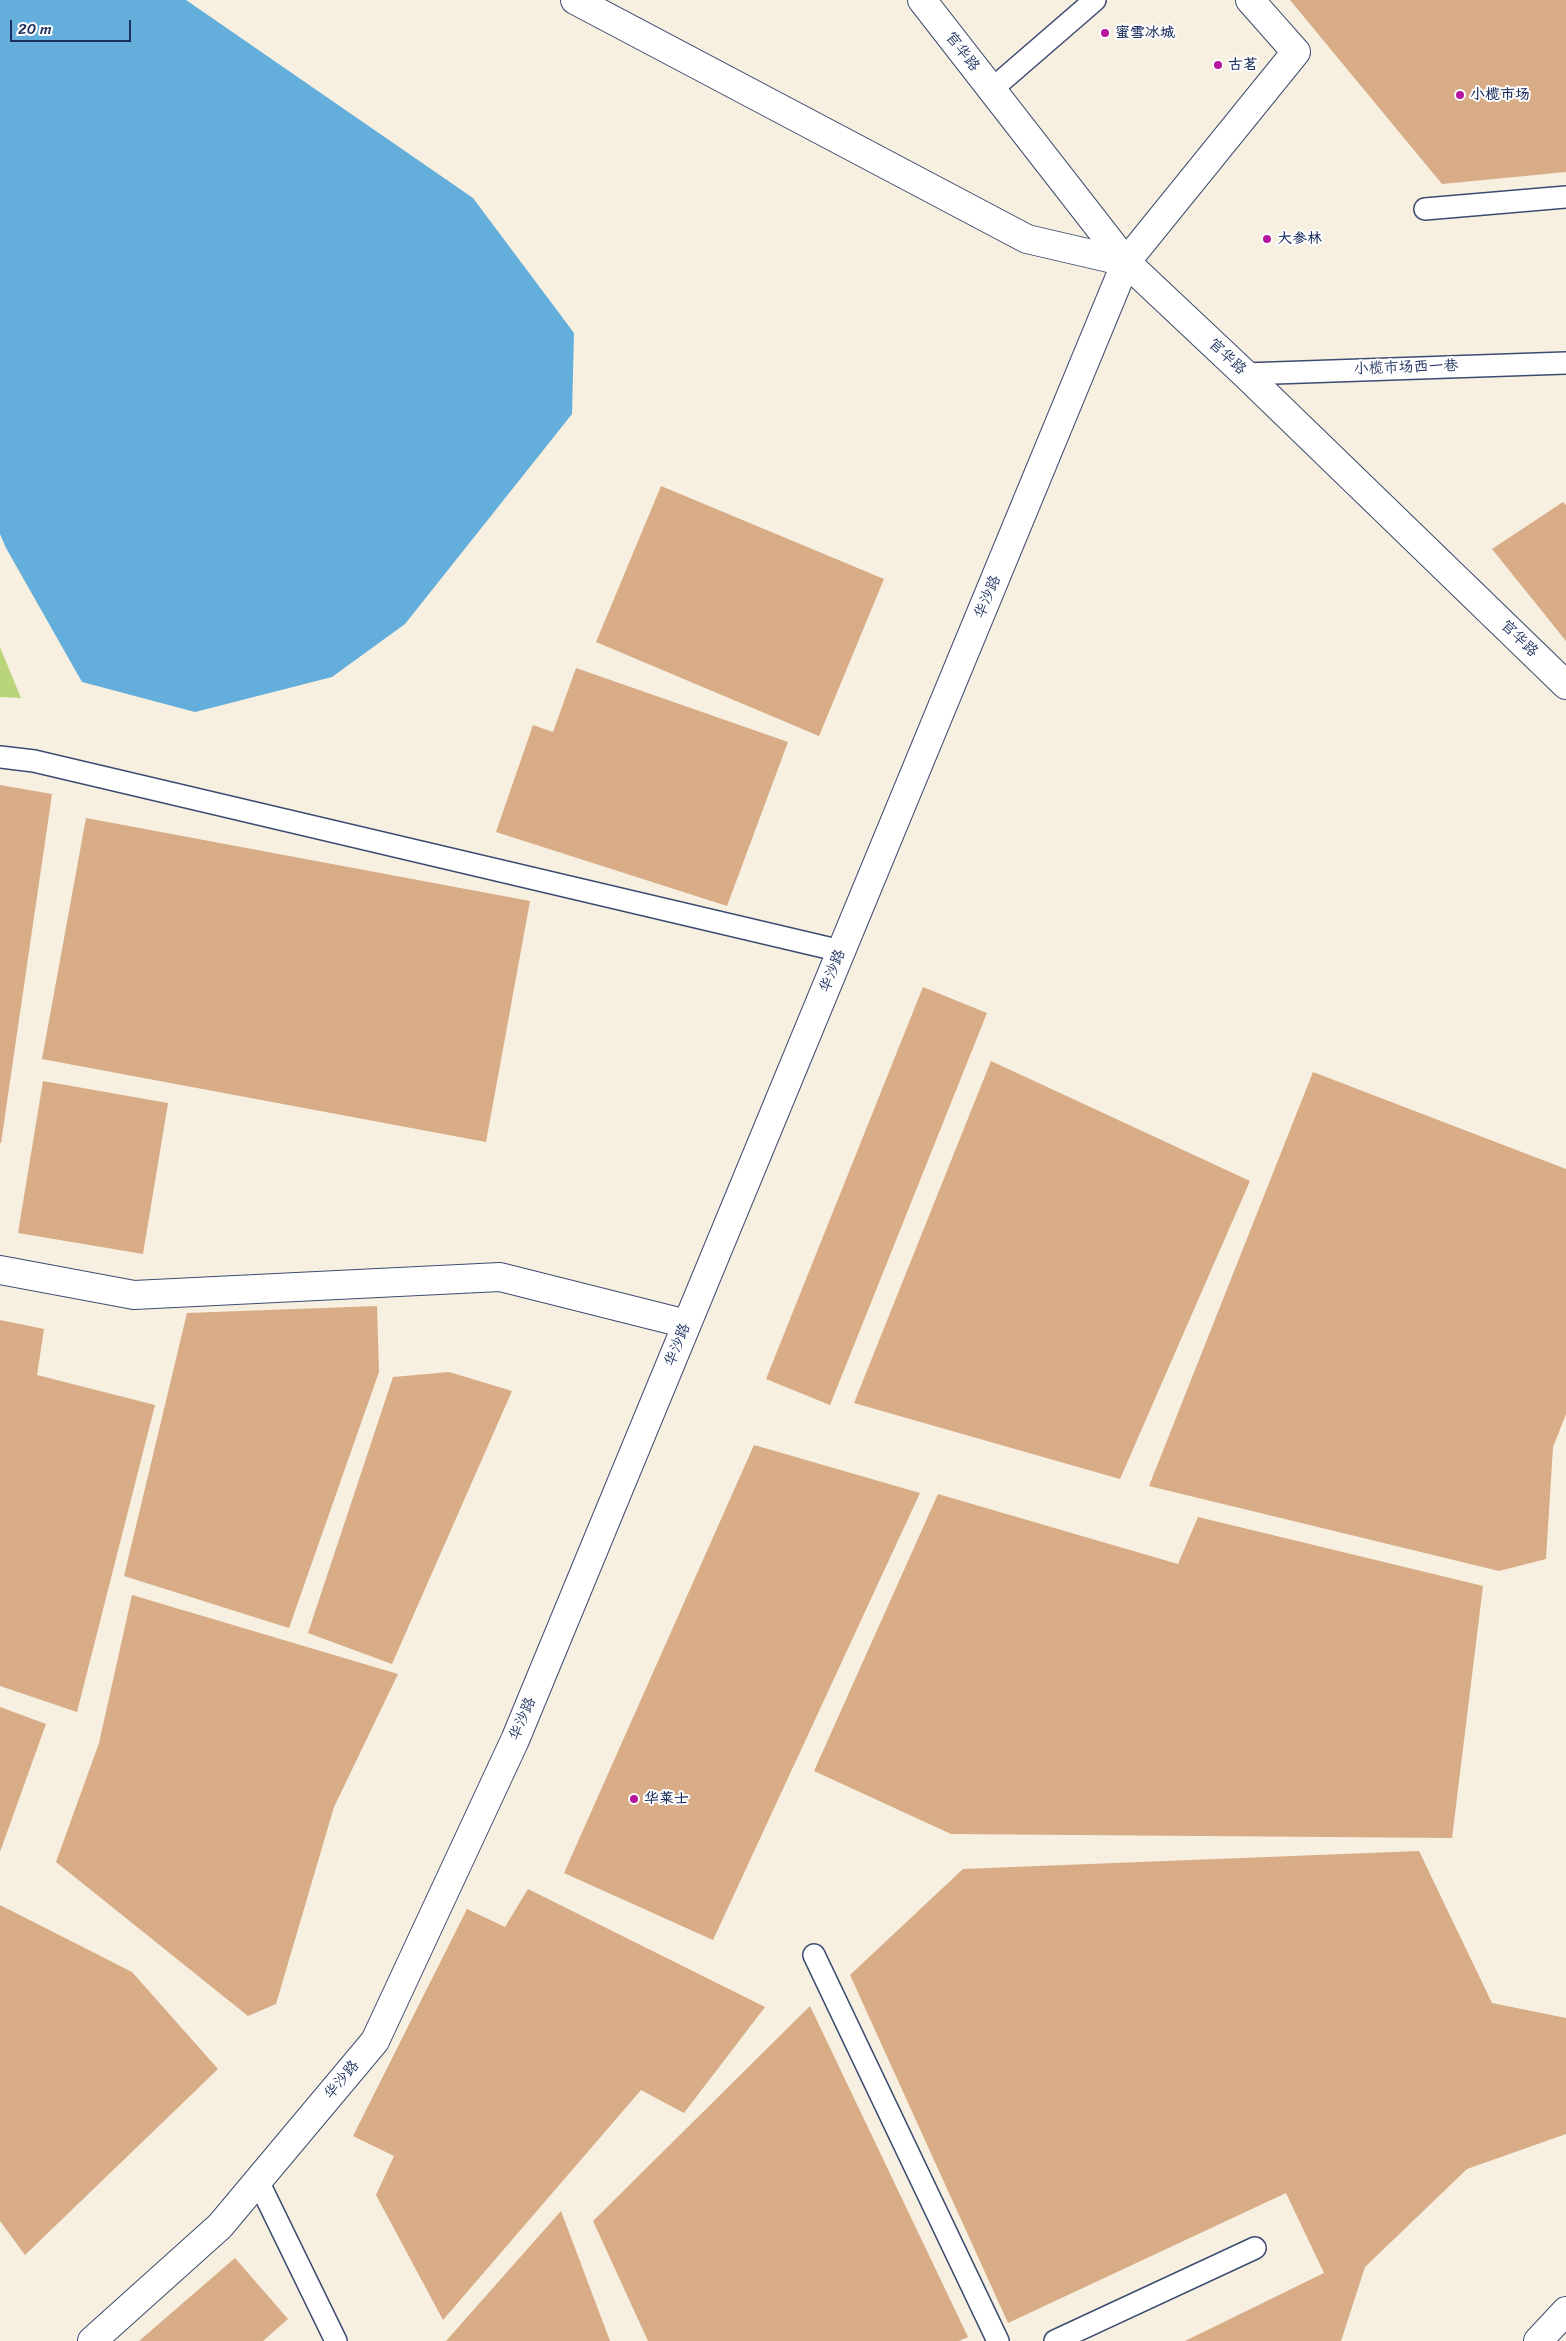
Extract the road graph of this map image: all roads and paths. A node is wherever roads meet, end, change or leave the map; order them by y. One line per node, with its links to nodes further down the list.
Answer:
1 (575, 0): 8 (street)
2 (922, 0): 5 (street, 官华路)
3 (1095, 0): 5 (lane)
4 (1250, 0): 8 (street, 华沙路)
5 (992, 90): 8 (street, 官华路)
6 (1566, 197): 7 (lane)
7 (1425, 209)
8 (1126, 262): 10 (street, 官华路); 13 (street, 华沙路)
9 (1566, 363): 10 (lane, 小榄市场西一巷)
10 (1246, 374): 11 (street, 官华路)
11 (1566, 684)
12 (0, 757): 13 (lane)
13 (841, 951): 15 (street, 华沙路)
14 (0, 1270): 15 (street)
15 (687, 1324): 17 (street, 华沙路)
16 (814, 1955): 22 (lane)
17 (258, 2181): 20 (street, 华沙路); 21 (lane)
18 (1255, 2248): 23 (lane)
19 (1566, 2312): 24 (street)
20 (92, 2341)
21 (336, 2341)
22 (998, 2341)
23 (1055, 2341)
24 (1538, 2341)

